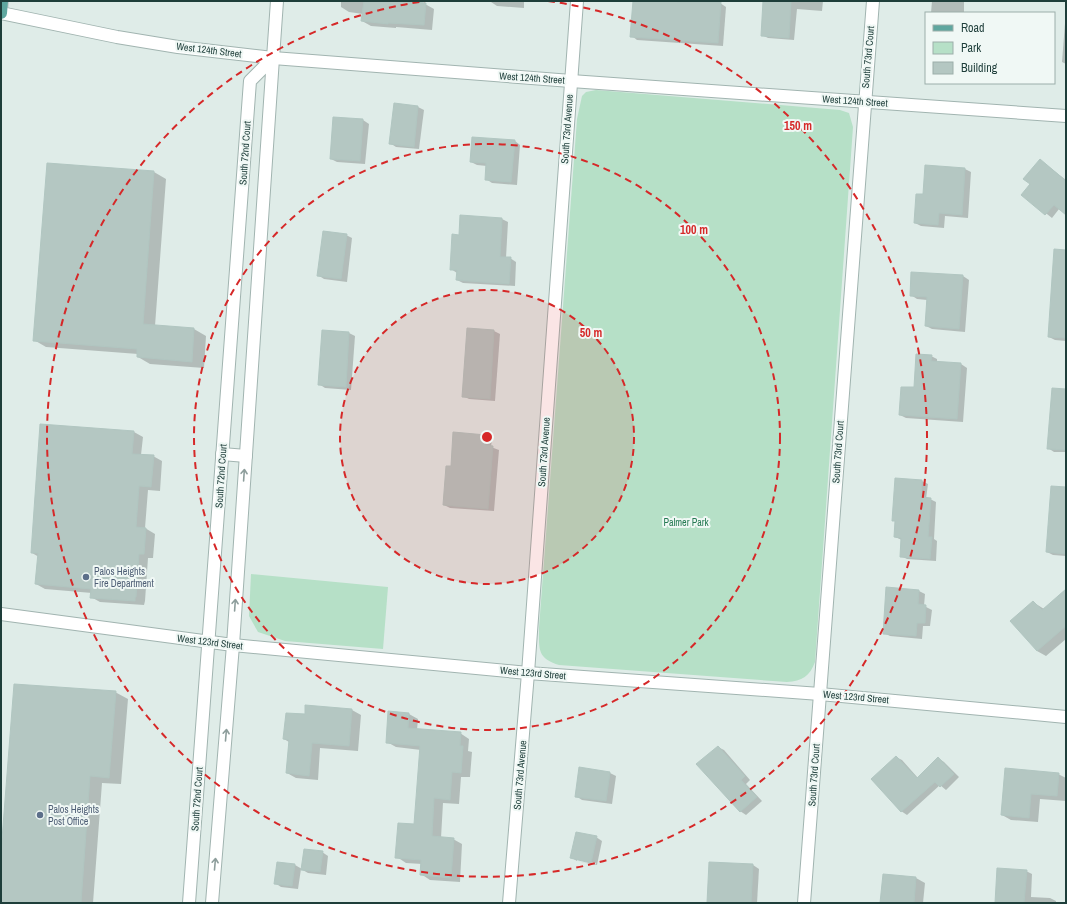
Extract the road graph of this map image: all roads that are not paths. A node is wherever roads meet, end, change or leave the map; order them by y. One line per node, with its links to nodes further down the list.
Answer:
1 (2, 1): 5 (main road)
2 (277, 1): 6 (street)
3 (577, 1): 7 (street, South 73rd Avenue)
4 (873, 1): 8 (street, South 73rd Court)
5 (1, 13): 6 (street, West 124th Street)
6 (273, 58): 7 (street, West 124th Street); 10 (street, South 72nd Court); 11 (street)
7 (571, 81): 8 (street, West 124th Street); 15 (street, South 73rd Avenue)
8 (865, 102): 9 (street, West 124th Street); 16 (street, South 73rd Court)
9 (1066, 116)
10 (222, 454): 11 (street); 13 (street, South 72nd Court)
11 (246, 456): 14 (street, one-way to 11)
12 (1, 614): 13 (street, West 123rd Street)
13 (209, 642): 14 (street, West 123rd Street); 18 (street, South 72nd Court)
14 (233, 646): 15 (street, West 123rd Street); 19 (street, one-way to 14)
15 (528, 673): 16 (street, West 123rd Street); 20 (street, South 73rd Avenue)
16 (820, 694): 17 (street, West 123rd Street); 21 (street, South 73rd Court)
17 (1066, 717)
18 (189, 903)
19 (212, 903)
20 (509, 903)
21 (804, 903)

